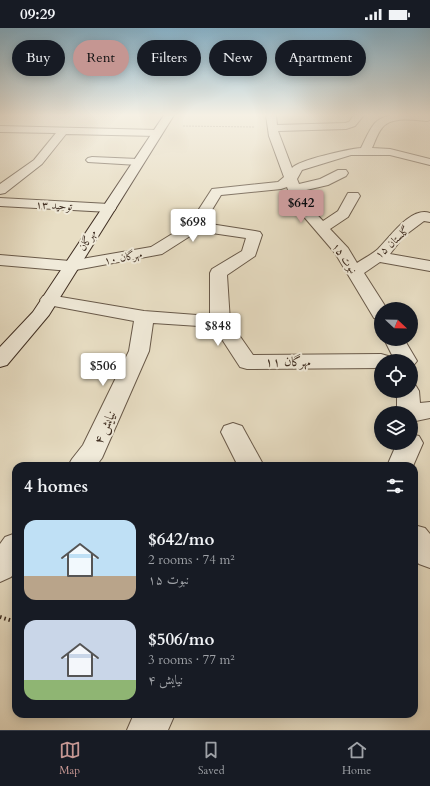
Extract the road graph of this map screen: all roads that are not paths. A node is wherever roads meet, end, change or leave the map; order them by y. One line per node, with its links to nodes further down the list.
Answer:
1 (49, 148): 11 (street)
2 (147, 148): 7 (street, مهرگان)
3 (279, 148): 10 (street, نبوت ۱۵)
4 (367, 148): 5 (street)
5 (365, 151): 8 (street); 10 (street)
6 (92, 160): 7 (street)
7 (138, 162): 14 (street, مهرگان)
8 (430, 162)
9 (342, 173): 10 (street)
10 (293, 183): 16 (street, مهرگان ۱۰); 17 (street, نبوت ۱۵)
11 (0, 190)
12 (353, 196): 17 (street)
13 (0, 202): 14 (street, توحید ۱۳)
14 (109, 208): 20 (street, مهرگان)
15 (428, 214): 18 (street, گلستان ۱۵)
16 (195, 226): 20 (street, مهرگان ۱۰); 26 (street)
17 (322, 228): 22 (street, نبوت ۱۵)
18 (376, 257): 21 (street); 22 (street, گلستان ۱۵)
19 (0, 260): 20 (street, مهرگان ۱۰)
20 (70, 266): 23 (street, مهرگان)
21 (430, 266)
22 (355, 272): 24 (street, نبوت ۱۵)
23 (49, 300): 25 (street); 27 (street, مهرگان)
24 (374, 303)
25 (144, 317): 26 (street); 33 (street, نیایش ۴)
26 (220, 322): 28 (street, مهرگان ۱۱)
27 (0, 360)
28 (374, 361)
29 (430, 410): 30 (street)
30 (418, 412)
31 (233, 432): 34 (street)
32 (407, 450): 35 (street)
33 (84, 462)
34 (249, 462)
35 (402, 462)
36 (418, 542): 38 (street)
37 (12, 552): 39 (street)
38 (430, 554)
39 (0, 567)
40 (154, 718): 41 (street)
41 (147, 730)

